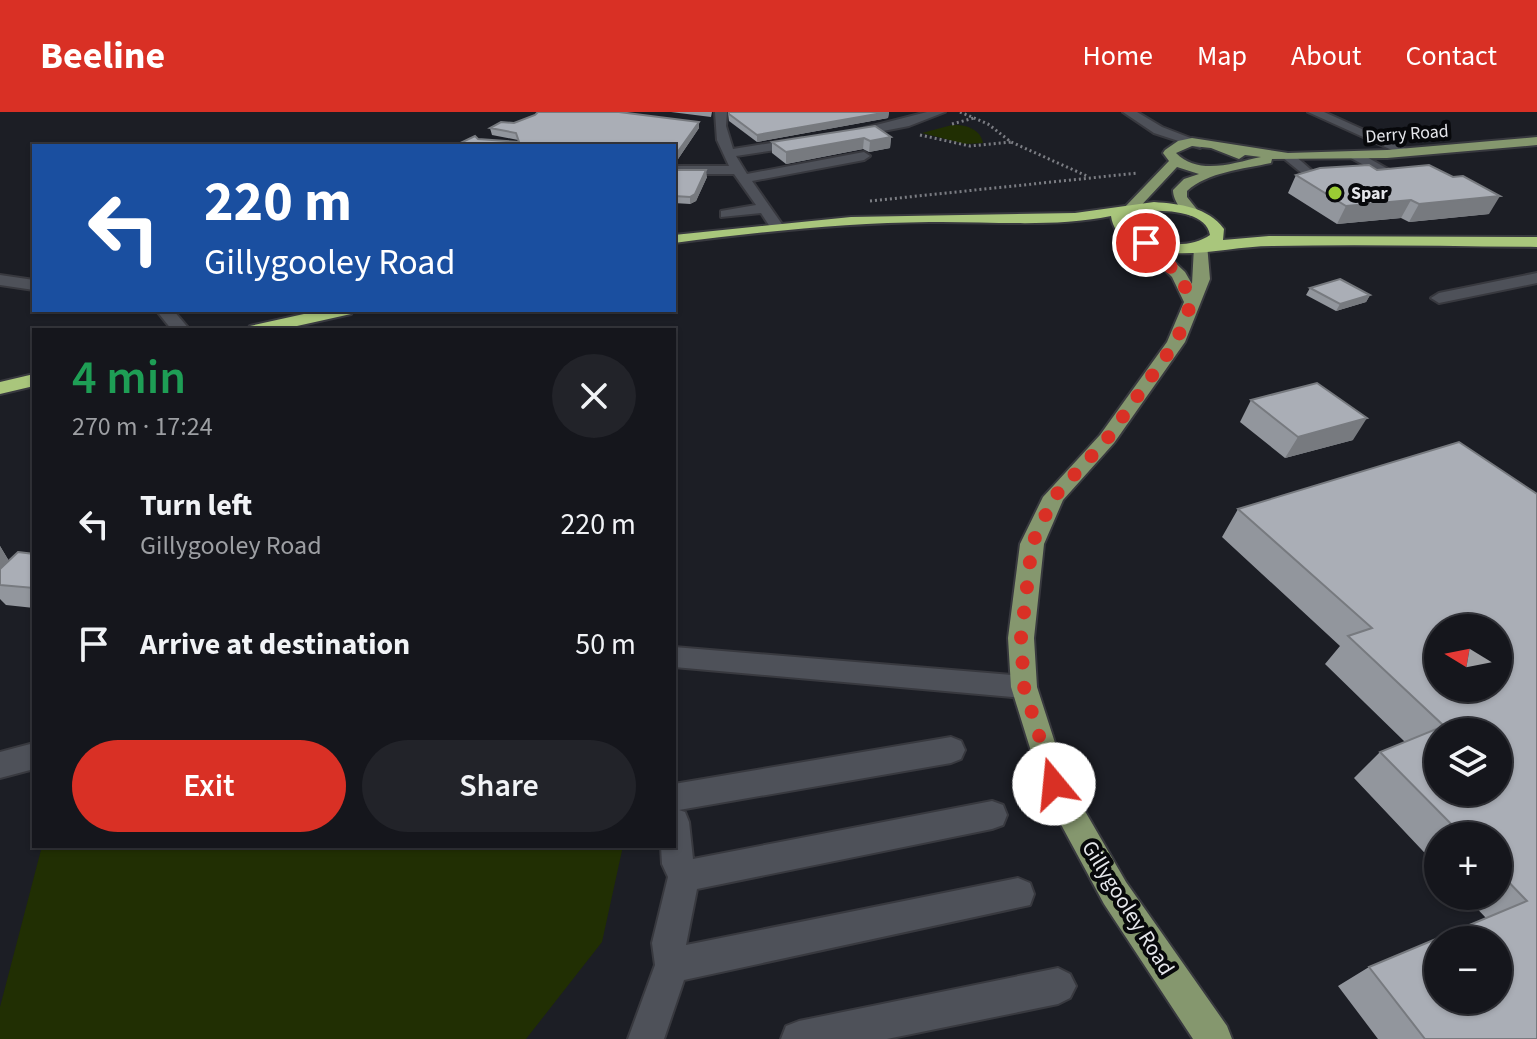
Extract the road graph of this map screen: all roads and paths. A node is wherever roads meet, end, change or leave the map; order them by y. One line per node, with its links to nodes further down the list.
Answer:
1 (939, 112): 9 (street)
2 (960, 112): 12 (path)
3 (1129, 112): 7 (street)
4 (1314, 112): 6 (street)
5 (717, 120): 16 (street)
6 (1335, 122): 15 (street); 17 (street)
7 (1158, 130): 13 (street); 18 (street)
8 (915, 134): 12 (path)
9 (840, 135)
10 (810, 140): 16 (street)
11 (1537, 141): 15 (main road, Derry Road)
12 (1011, 142): 27 (path)
13 (1200, 144): 14 (main road, Derry Road); 18 (main road)
14 (1227, 149): 21 (main road, Derry Road); 22 (main road)
15 (1407, 152): 17 (main road, Derry Road)
16 (730, 153): 26 (street)
17 (1387, 154): 19 (main road, Derry Road)
18 (1173, 155): 24 (main road); 30 (main road)
19 (1356, 155): 21 (main road, Derry Road); 21 (street)
20 (864, 156): 26 (street)
21 (1284, 157): 22 (main road, Derry Road)
22 (1242, 164): 24 (main road, Derry Road)
23 (676, 170): 26 (street)
24 (1220, 170): 31 (main road)
25 (1147, 172): 27 (path)
26 (742, 174): 29 (street)
27 (1088, 177): 28 (path)
28 (857, 203)
29 (765, 208): 32 (street); 35 (street)
30 (1127, 210): 31 (highway); 33 (highway); 38 (highway)
31 (1192, 212): 34 (highway)
32 (726, 214)
33 (1018, 217): 35 (highway); 38 (highway)
34 (1210, 222): 37 (highway); 40 (highway)
35 (777, 227): 36 (highway)
36 (676, 239)
37 (1374, 240): 39 (highway); 40 (highway)
38 (1142, 241): 40 (highway); 45 (main road)
39 (1537, 242)
40 (1204, 247): 45 (main road, Gillygooley Road)
41 (1537, 278): 44 (street)
42 (0, 280): 43 (street)
43 (32, 285)
44 (1439, 298)
45 (1192, 301): 53 (main road, Gillygooley Road)
46 (166, 312): 48 (street)
47 (336, 312): 49 (highway)
48 (179, 328)
49 (265, 328)
50 (32, 380): 51 (highway)
51 (0, 388)
52 (676, 657): 53 (street)
53 (1024, 687): 66 (main road, Gillygooley Road)
54 (951, 750): 57 (street)
55 (32, 757): 56 (street)
56 (0, 765)
57 (676, 805)
58 (992, 815): 60 (street)
59 (676, 825): 60 (street)
60 (684, 876): 62 (street)
61 (1018, 894): 62 (street)
62 (672, 965): 64 (street)
63 (1058, 986): 65 (street)
64 (646, 1039)
65 (799, 1039)
66 (1214, 1039)

